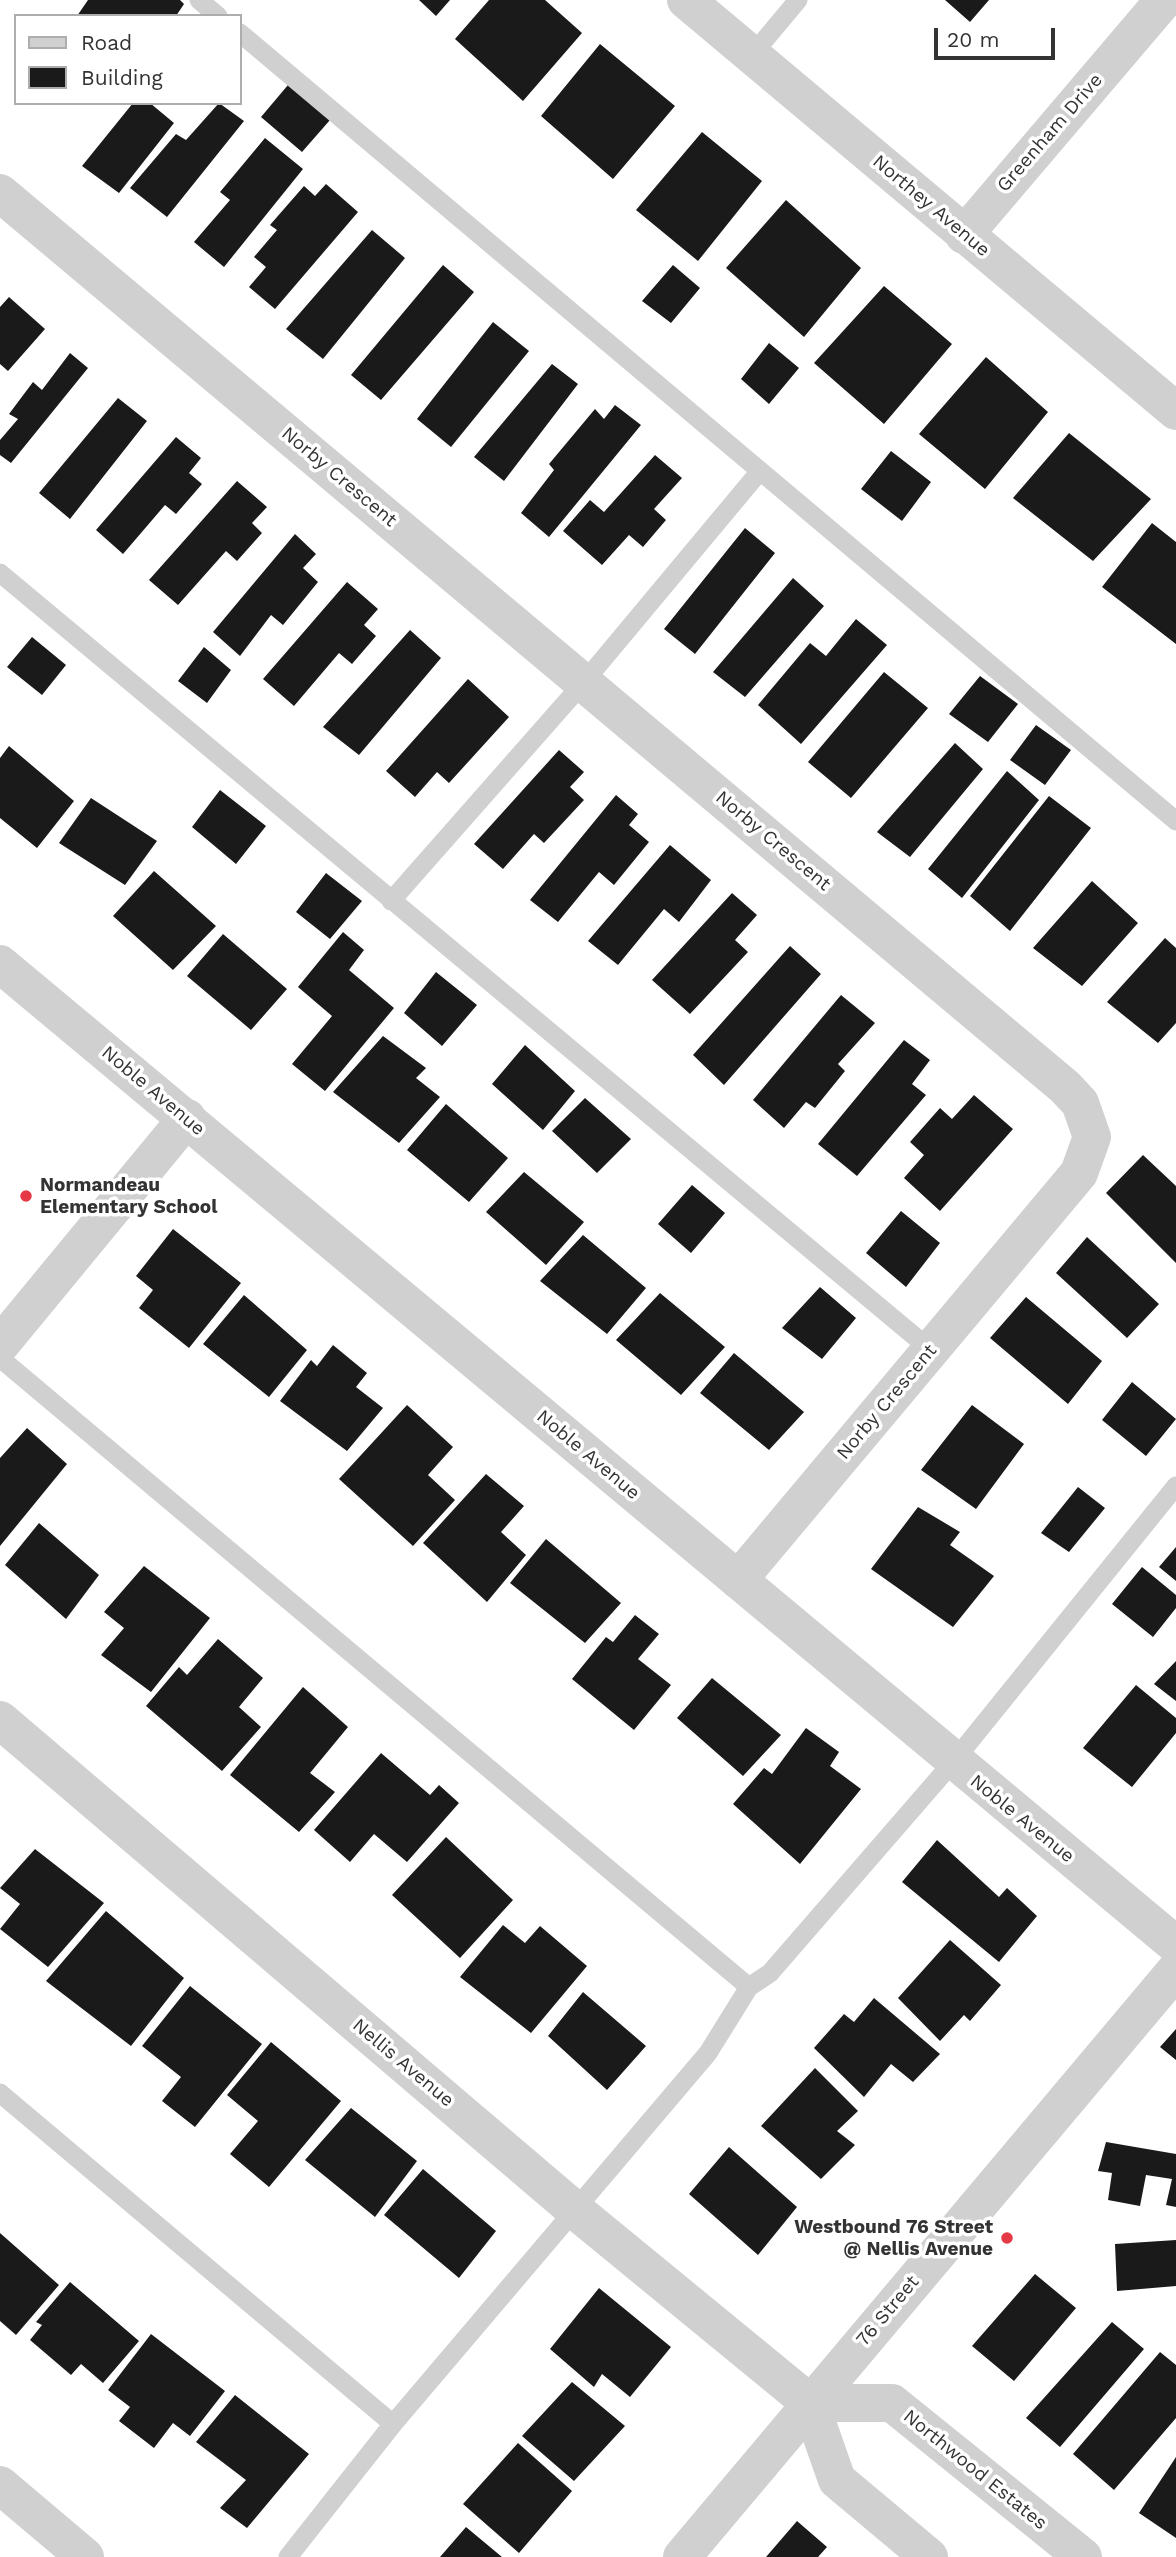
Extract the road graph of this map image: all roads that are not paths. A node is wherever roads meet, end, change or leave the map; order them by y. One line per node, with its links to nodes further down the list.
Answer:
1 (199, 0): 5 (lane)
2 (686, 0): 7 (street, Northey Avenue)
3 (798, 0): 7 (lane)
4 (1164, 0): 9 (street, Greenham Drive)
5 (216, 14)
6 (242, 35): 11 (lane)
7 (752, 55): 9 (street, Northey Avenue)
8 (0, 193): 13 (street, Norby Crescent)
9 (964, 234): 10 (street, Northey Avenue)
10 (1176, 411)
11 (760, 471): 13 (lane); 14 (lane)
12 (0, 573): 15 (lane)
13 (584, 682): 15 (lane); 19 (street, Norby Crescent)
14 (1176, 821)
15 (391, 901): 19 (lane)
16 (0, 964): 17 (street, Noble Avenue)
17 (187, 1118): 18 (street); 22 (street, Noble Avenue)
18 (0, 1345)
19 (931, 1350): 22 (street, Norby Crescent)
20 (0, 1358): 27 (lane)
21 (1176, 1486): 24 (lane)
22 (738, 1580): 24 (street, Noble Avenue)
23 (0, 1720): 29 (street, Nellis Avenue)
24 (953, 1762): 25 (street, Noble Avenue); 27 (lane)
25 (1176, 1945)
26 (1176, 1970): 30 (street, 76 Street)
27 (749, 1987): 29 (lane)
28 (0, 2093): 31 (lane)
29 (576, 2211): 30 (street, Nellis Avenue); 31 (lane)
30 (810, 2403): 35 (street, 76 Street); 36 (street); 37 (street, Northwood Estates)
31 (393, 2424): 34 (lane)
32 (0, 2485): 33 (street)
33 (85, 2557)
34 (288, 2557)
35 (682, 2557)
36 (929, 2557)
37 (1083, 2557)

